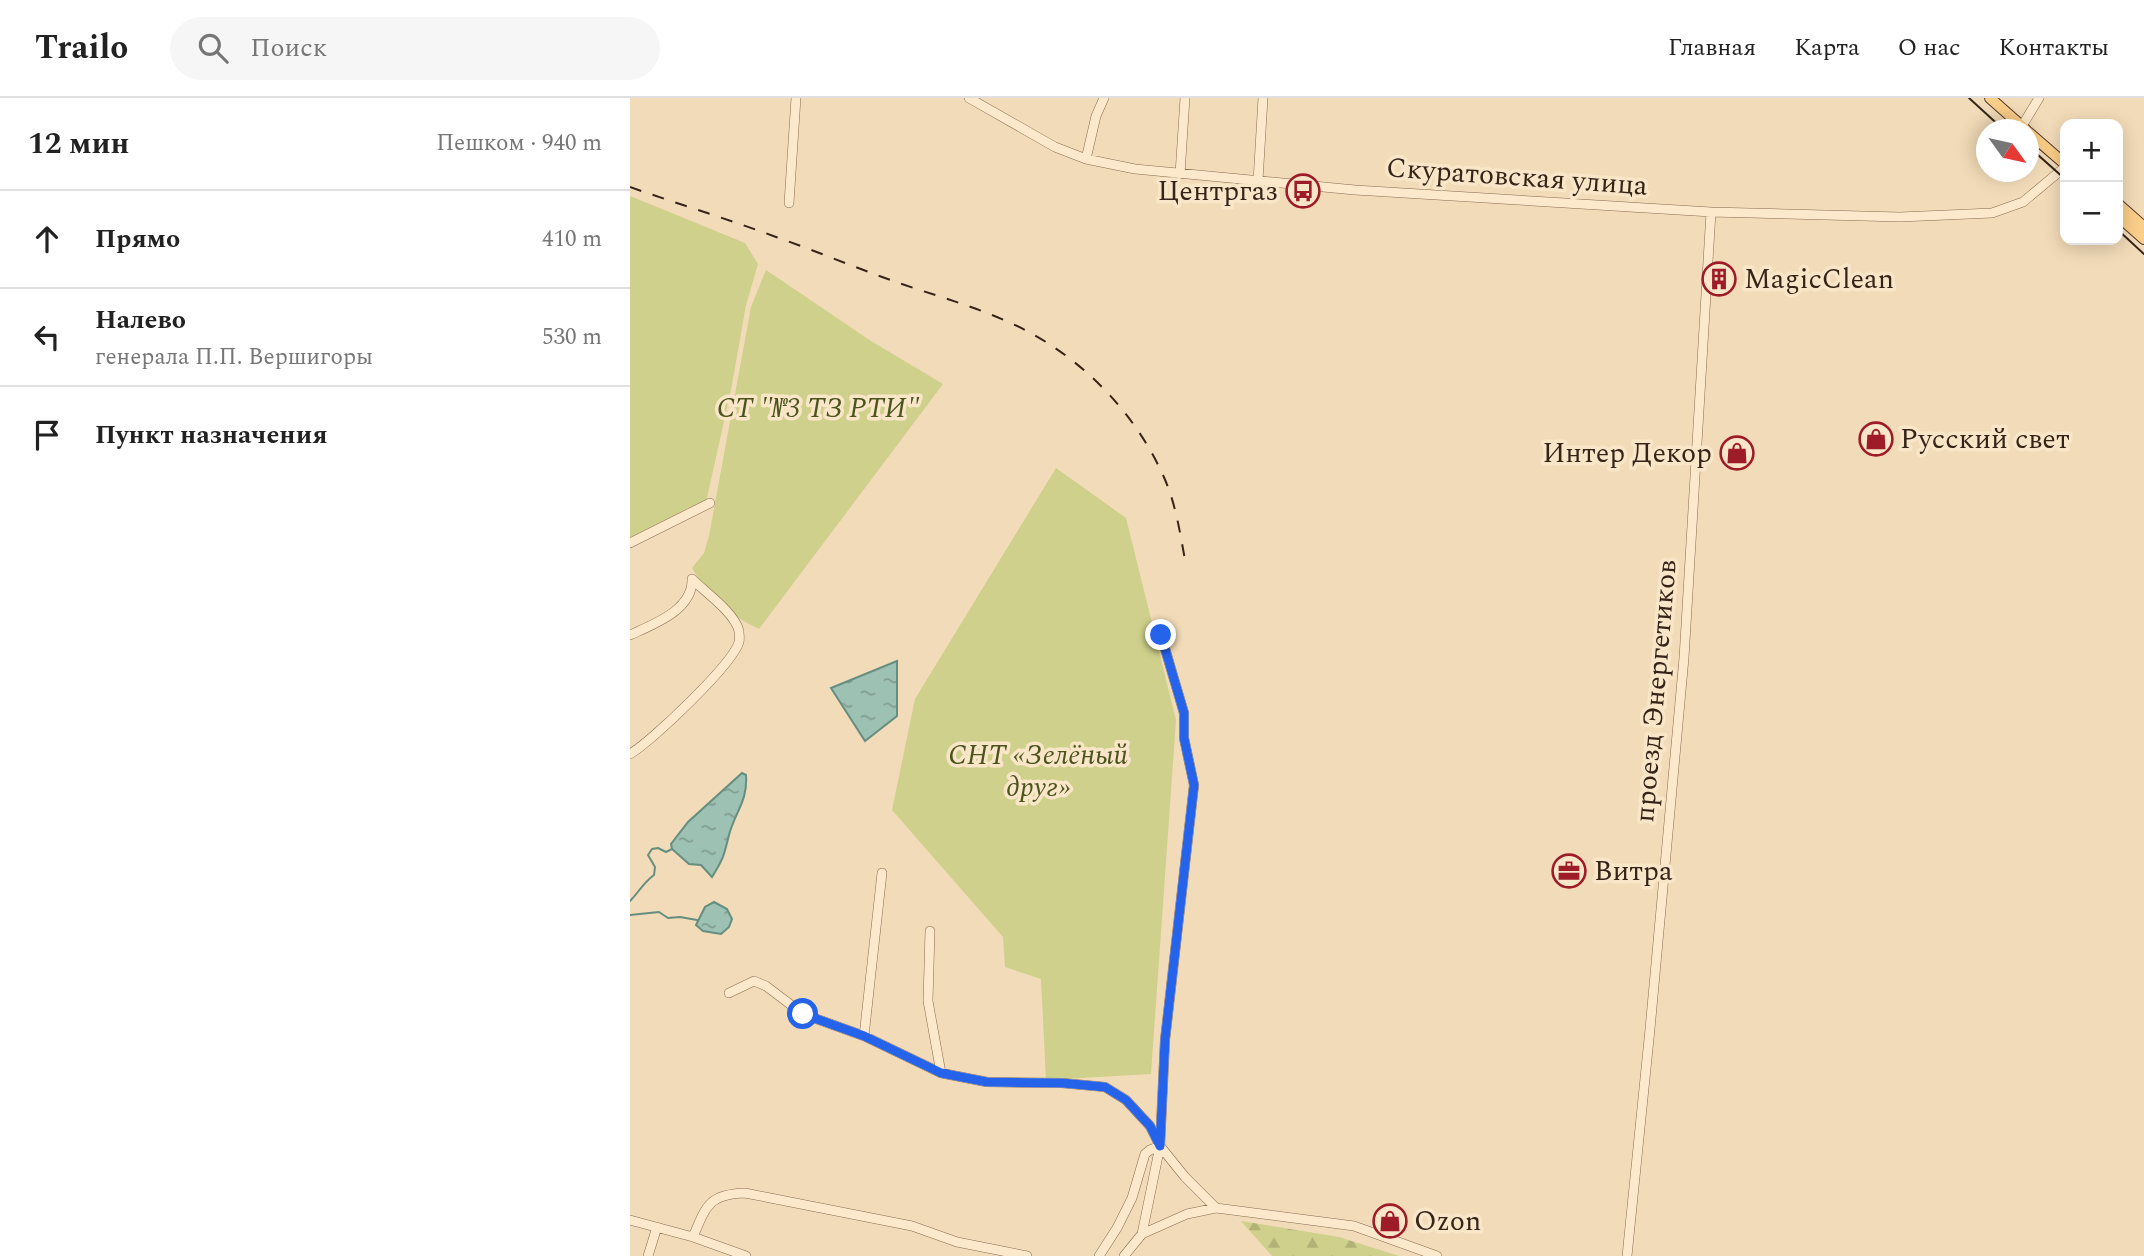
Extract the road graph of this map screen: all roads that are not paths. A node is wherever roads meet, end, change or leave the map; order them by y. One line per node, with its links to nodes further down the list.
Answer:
1 (796, 98): 16 (street)
2 (969, 98): 11 (street, Скуратовская улица)
3 (1104, 98): 11 (street)
4 (1185, 98): 14 (street)
5 (1264, 98): 15 (street)
6 (1990, 98): 8 (main road)
7 (2039, 98): 9 (street)
8 (2014, 119)
9 (2030, 119)
10 (2039, 142): 12 (main road)
11 (1086, 159): 14 (street, Скуратовская улица)
12 (2060, 161)
13 (2060, 170): 18 (street, Скуратовская улица)
14 (1180, 174): 15 (street, Скуратовская улица)
15 (1258, 181): 18 (street, Скуратовская улица)
16 (789, 203)
17 (2123, 208): 20 (main road)
18 (1711, 212): 44 (street, проезд Энергетиков)
19 (2123, 220): 21 (main road)
20 (2144, 227)
21 (2144, 239)
22 (710, 503): 23 (street)
23 (630, 543)
24 (630, 635): 26 (street)
25 (1161, 635): 32 (street)
26 (630, 754)
27 (883, 873): 30 (street)
28 (930, 931): 31 (street)
29 (729, 992): 30 (street)
30 (864, 1036): 31 (street)
31 (941, 1073): 32 (street)
32 (1160, 1146): 33 (street); 36 (street); 41 (street)
33 (1216, 1208): 36 (street); 43 (street)
34 (630, 1220): 35 (street)
35 (657, 1227): 37 (street); 38 (street)
36 (1142, 1234): 42 (street)
37 (693, 1237): 39 (street); 40 (street)
38 (648, 1256)
39 (746, 1256)
40 (1027, 1256)
41 (1099, 1256)
42 (1124, 1256)
43 (1437, 1256)
44 (1627, 1256)

